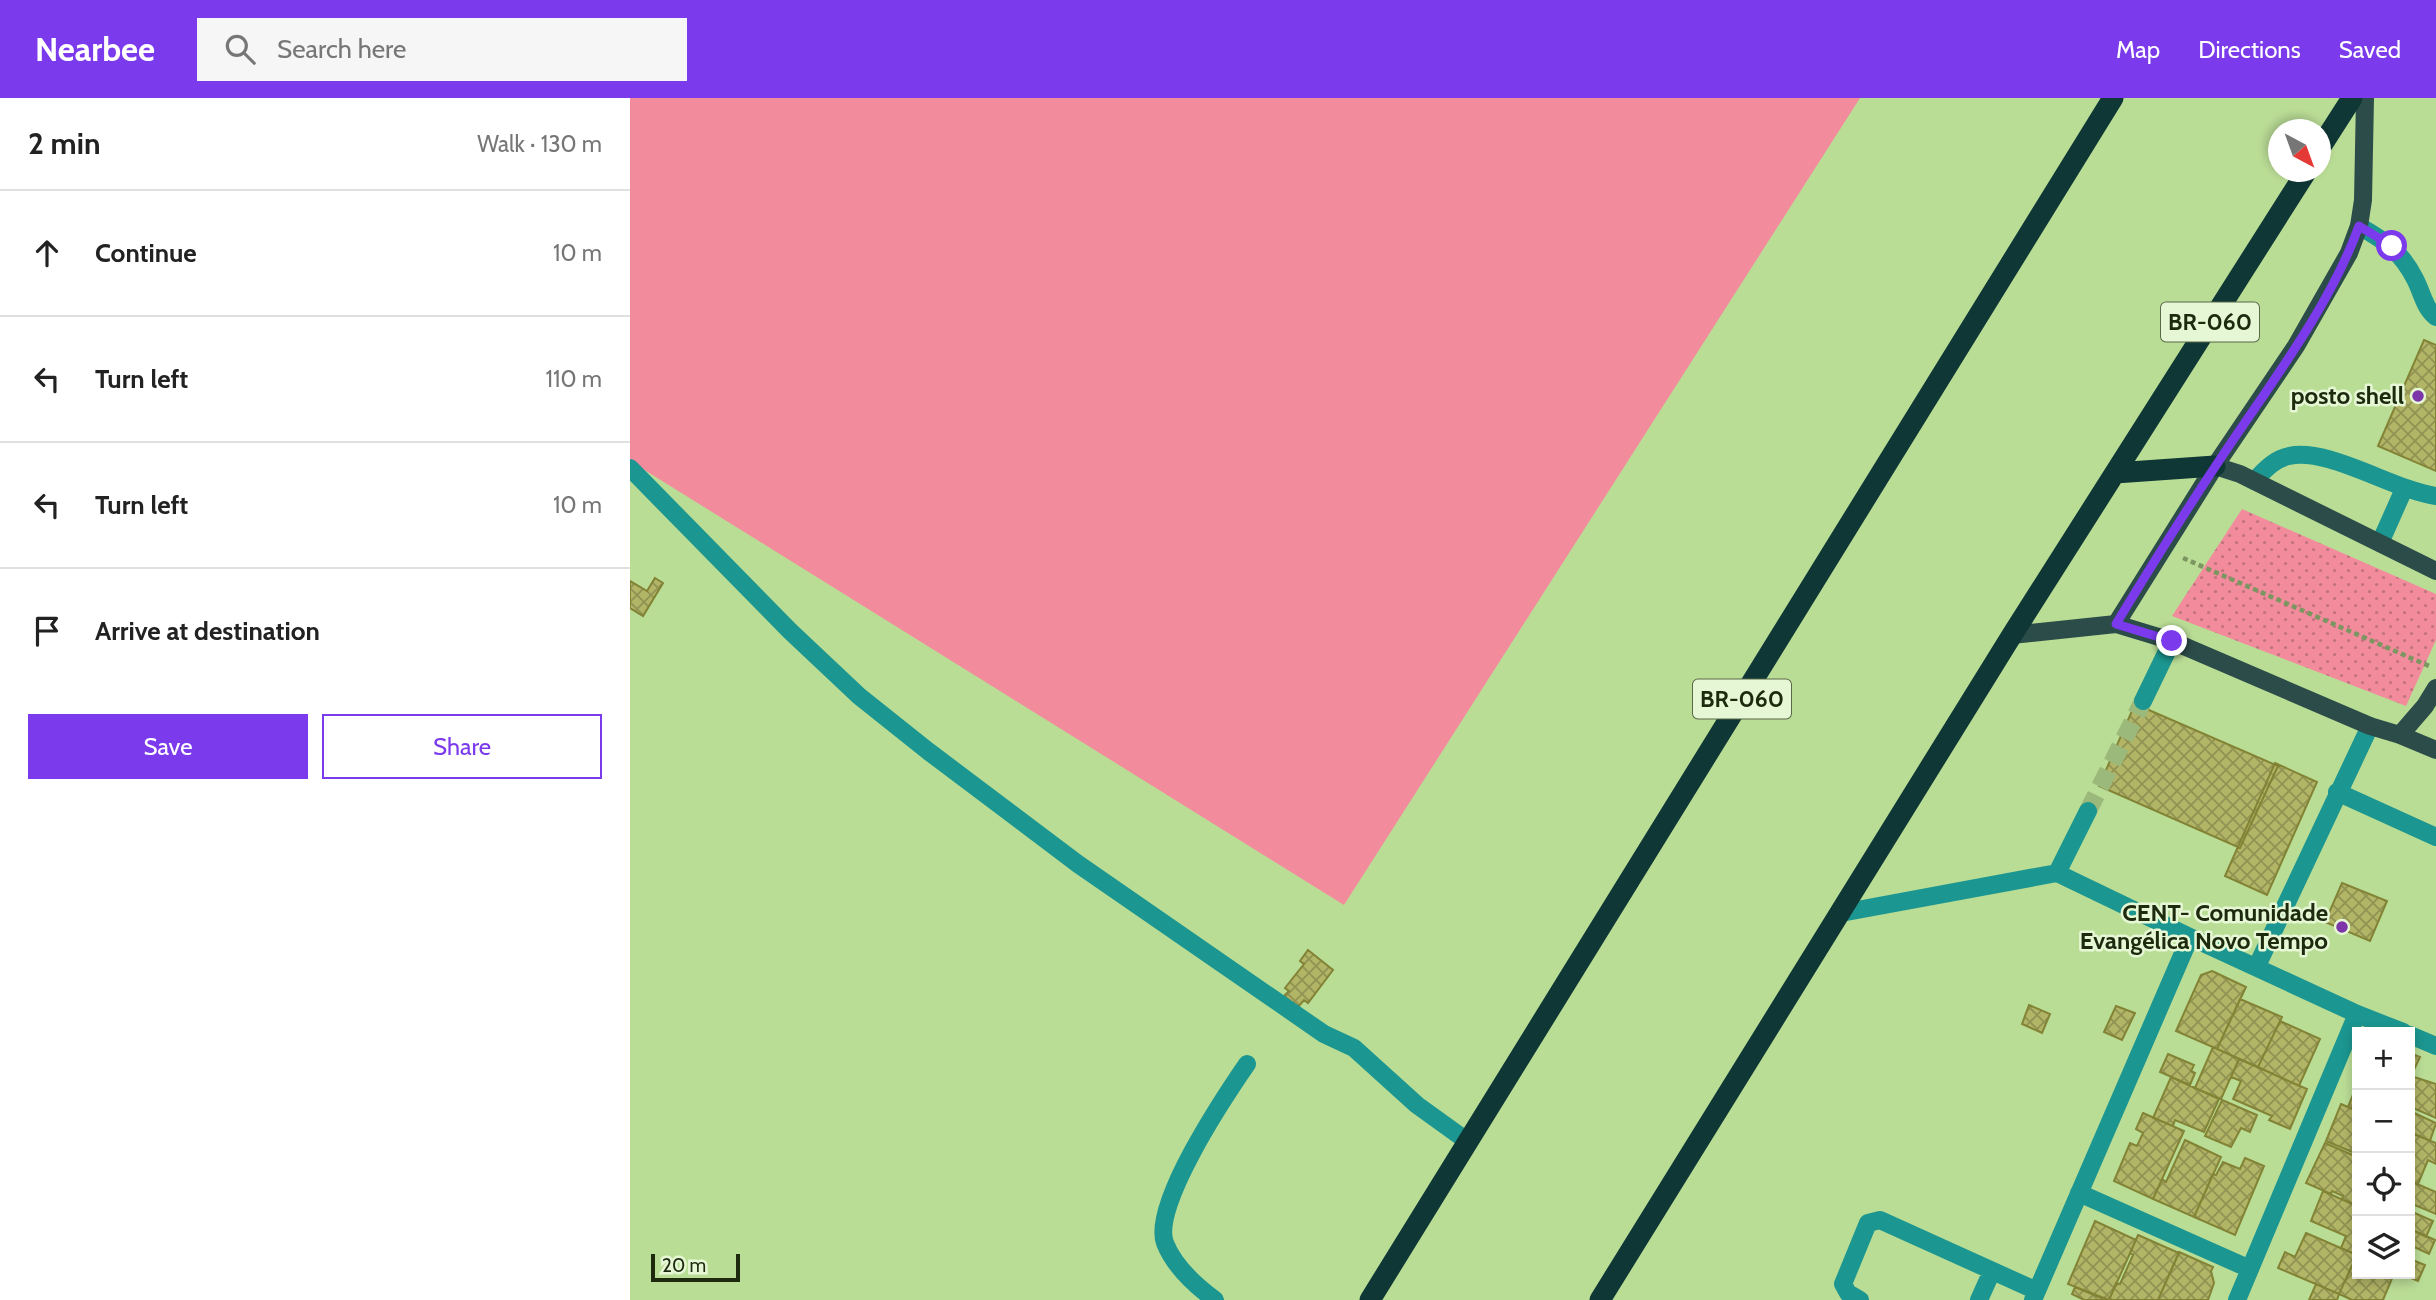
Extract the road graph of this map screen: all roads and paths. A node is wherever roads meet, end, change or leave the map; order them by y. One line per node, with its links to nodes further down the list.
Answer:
1 (2113, 98): 38 (highway, BR-060)
2 (2352, 98): 4 (highway)
3 (2365, 98): 6 (main road)
4 (2331, 131)
5 (2300, 182): 10 (highway, BR-060)
6 (2359, 226): 7 (street); 8 (main road)
7 (2436, 317)
8 (2215, 466): 10 (highway); 11 (main road); 15 (main road)
9 (630, 468): 38 (street)
10 (2115, 473): 18 (highway, BR-060)
11 (2254, 481): 12 (street); 14 (main road)
12 (2404, 489): 13 (street); 14 (street)
13 (2436, 496)
14 (2380, 543): 16 (main road)
15 (2162, 549): 17 (main road); 20 (path)
16 (2436, 571)
17 (2116, 624): 18 (main road); 19 (main road)
18 (2012, 635): 30 (highway, BR-060)
19 (2172, 641): 22 (street); 23 (main road)
20 (2436, 669)
21 (2436, 688): 24 (main road)
22 (2143, 701)
23 (2370, 726): 24 (main road); 26 (street)
24 (2400, 735): 25 (main road)
25 (2436, 750)
26 (2337, 792): 28 (street); 32 (street)
27 (2088, 811): 29 (street)
28 (2436, 837)
29 (2057, 873): 30 (street); 31 (street)
30 (1841, 913): 45 (highway, BR-060)
31 (2190, 937): 32 (street); 39 (street)
32 (2257, 967): 33 (street)
33 (2357, 1014): 34 (street); 40 (street)
34 (2390, 1027)
35 (2415, 1037): 36 (street)
36 (2436, 1046)
37 (1247, 1064): 43 (street)
38 (1467, 1141): 44 (highway, BR-060)
39 (2079, 1193): 40 (street); 42 (street)
40 (2250, 1269): 48 (street)
41 (1992, 1271): 42 (street); 46 (street); 47 (street)
42 (2035, 1295)
43 (1215, 1300)
44 (1370, 1300)
45 (1600, 1300)
46 (1860, 1300)
47 (1979, 1300)
48 (2237, 1300)

